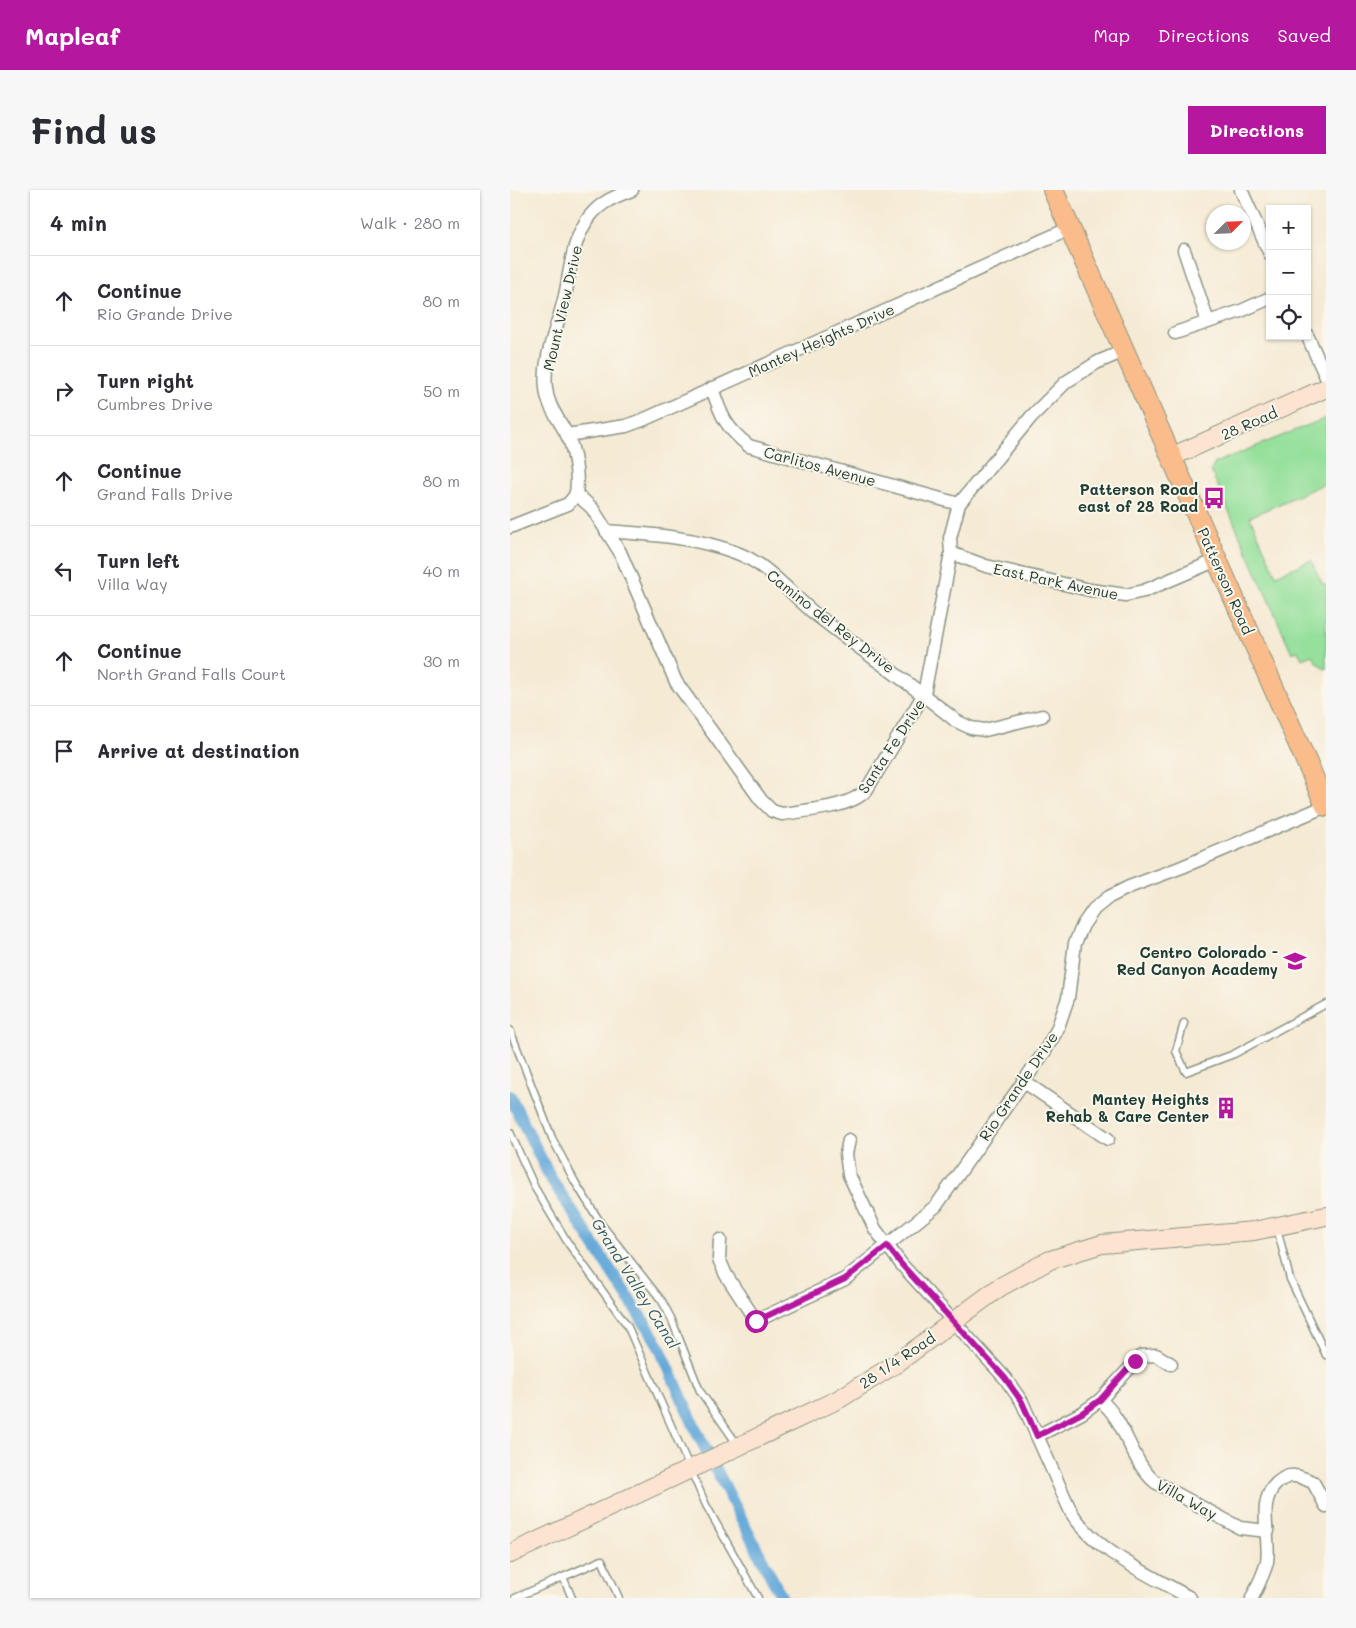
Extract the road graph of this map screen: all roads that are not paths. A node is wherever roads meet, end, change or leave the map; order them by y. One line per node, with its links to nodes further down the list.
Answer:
1 (632, 190): 15 (street, Mount View Drive)
2 (1053, 190): 4 (main road, Patterson Road)
3 (1240, 190): 6 (street)
4 (1070, 228): 11 (main road, Patterson Road); 13 (street, Mantey Heights Drive)
5 (1184, 250): 8 (street)
6 (1268, 250)
7 (1266, 300): 8 (street)
8 (1208, 322): 9 (street)
9 (1175, 333)
10 (1309, 340): 12 (street)
11 (1124, 350): 16 (main road, Patterson Road); 18 (street, Santa Fe Drive)
12 (1326, 377)
13 (712, 388): 15 (street, Mantey Heights Drive); 18 (street, Carlitos Avenue)
14 (1326, 388): 16 (main road, 28 Road)
15 (568, 435): 17 (street)
16 (1171, 457): 22 (main road, Patterson Road)
17 (575, 496): 19 (street); 20 (street, Santa Fe Drive)
18 (959, 504): 21 (street, Santa Fe Drive)
19 (510, 527)
20 (606, 531): 23 (street, Camino del Rey Drive); 23 (street, Santa Fe Drive)
21 (951, 553): 22 (street, East Park Avenue); 23 (street, Santa Fe Drive)
22 (1217, 560): 25 (main road, Patterson Road)
23 (924, 694): 24 (street, Camino del Rey Drive)
24 (1042, 716)
25 (1326, 806): 29 (street, Rio Grande Drive)
26 (1326, 1004): 27 (lane)
27 (1184, 1023)
28 (510, 1030): 42 (lane)
29 (1023, 1080): 31 (street); 36 (street, Rio Grande Drive)
30 (510, 1132): 43 (lane)
31 (1108, 1139)
32 (849, 1140): 36 (street)
33 (1326, 1216): 34 (main road, 28 1/4 Road)
34 (1277, 1227): 37 (main road, 28 1/4 Road); 38 (lane)
35 (720, 1240): 36 (street, Rio Grande Drive)
36 (887, 1246): 37 (street)
37 (954, 1321): 41 (street); 42 (main road, 28 1/4 Road)
38 (1326, 1355)
39 (1171, 1364): 40 (street)
40 (1100, 1400): 41 (street); 45 (street, Villa Way)
41 (1037, 1436): 52 (street)
42 (733, 1450): 43 (main road, 28 1/4 Road)
43 (694, 1469): 46 (main road, 28 1/4 Road); 51 (lane)
44 (1326, 1506): 45 (street)
45 (1268, 1531): 53 (street)
46 (510, 1554)
47 (563, 1578): 48 (lane); 49 (lane); 50 (lane)
48 (515, 1598)
49 (572, 1598)
50 (619, 1598)
51 (758, 1598)
52 (1190, 1598)
53 (1252, 1598)

